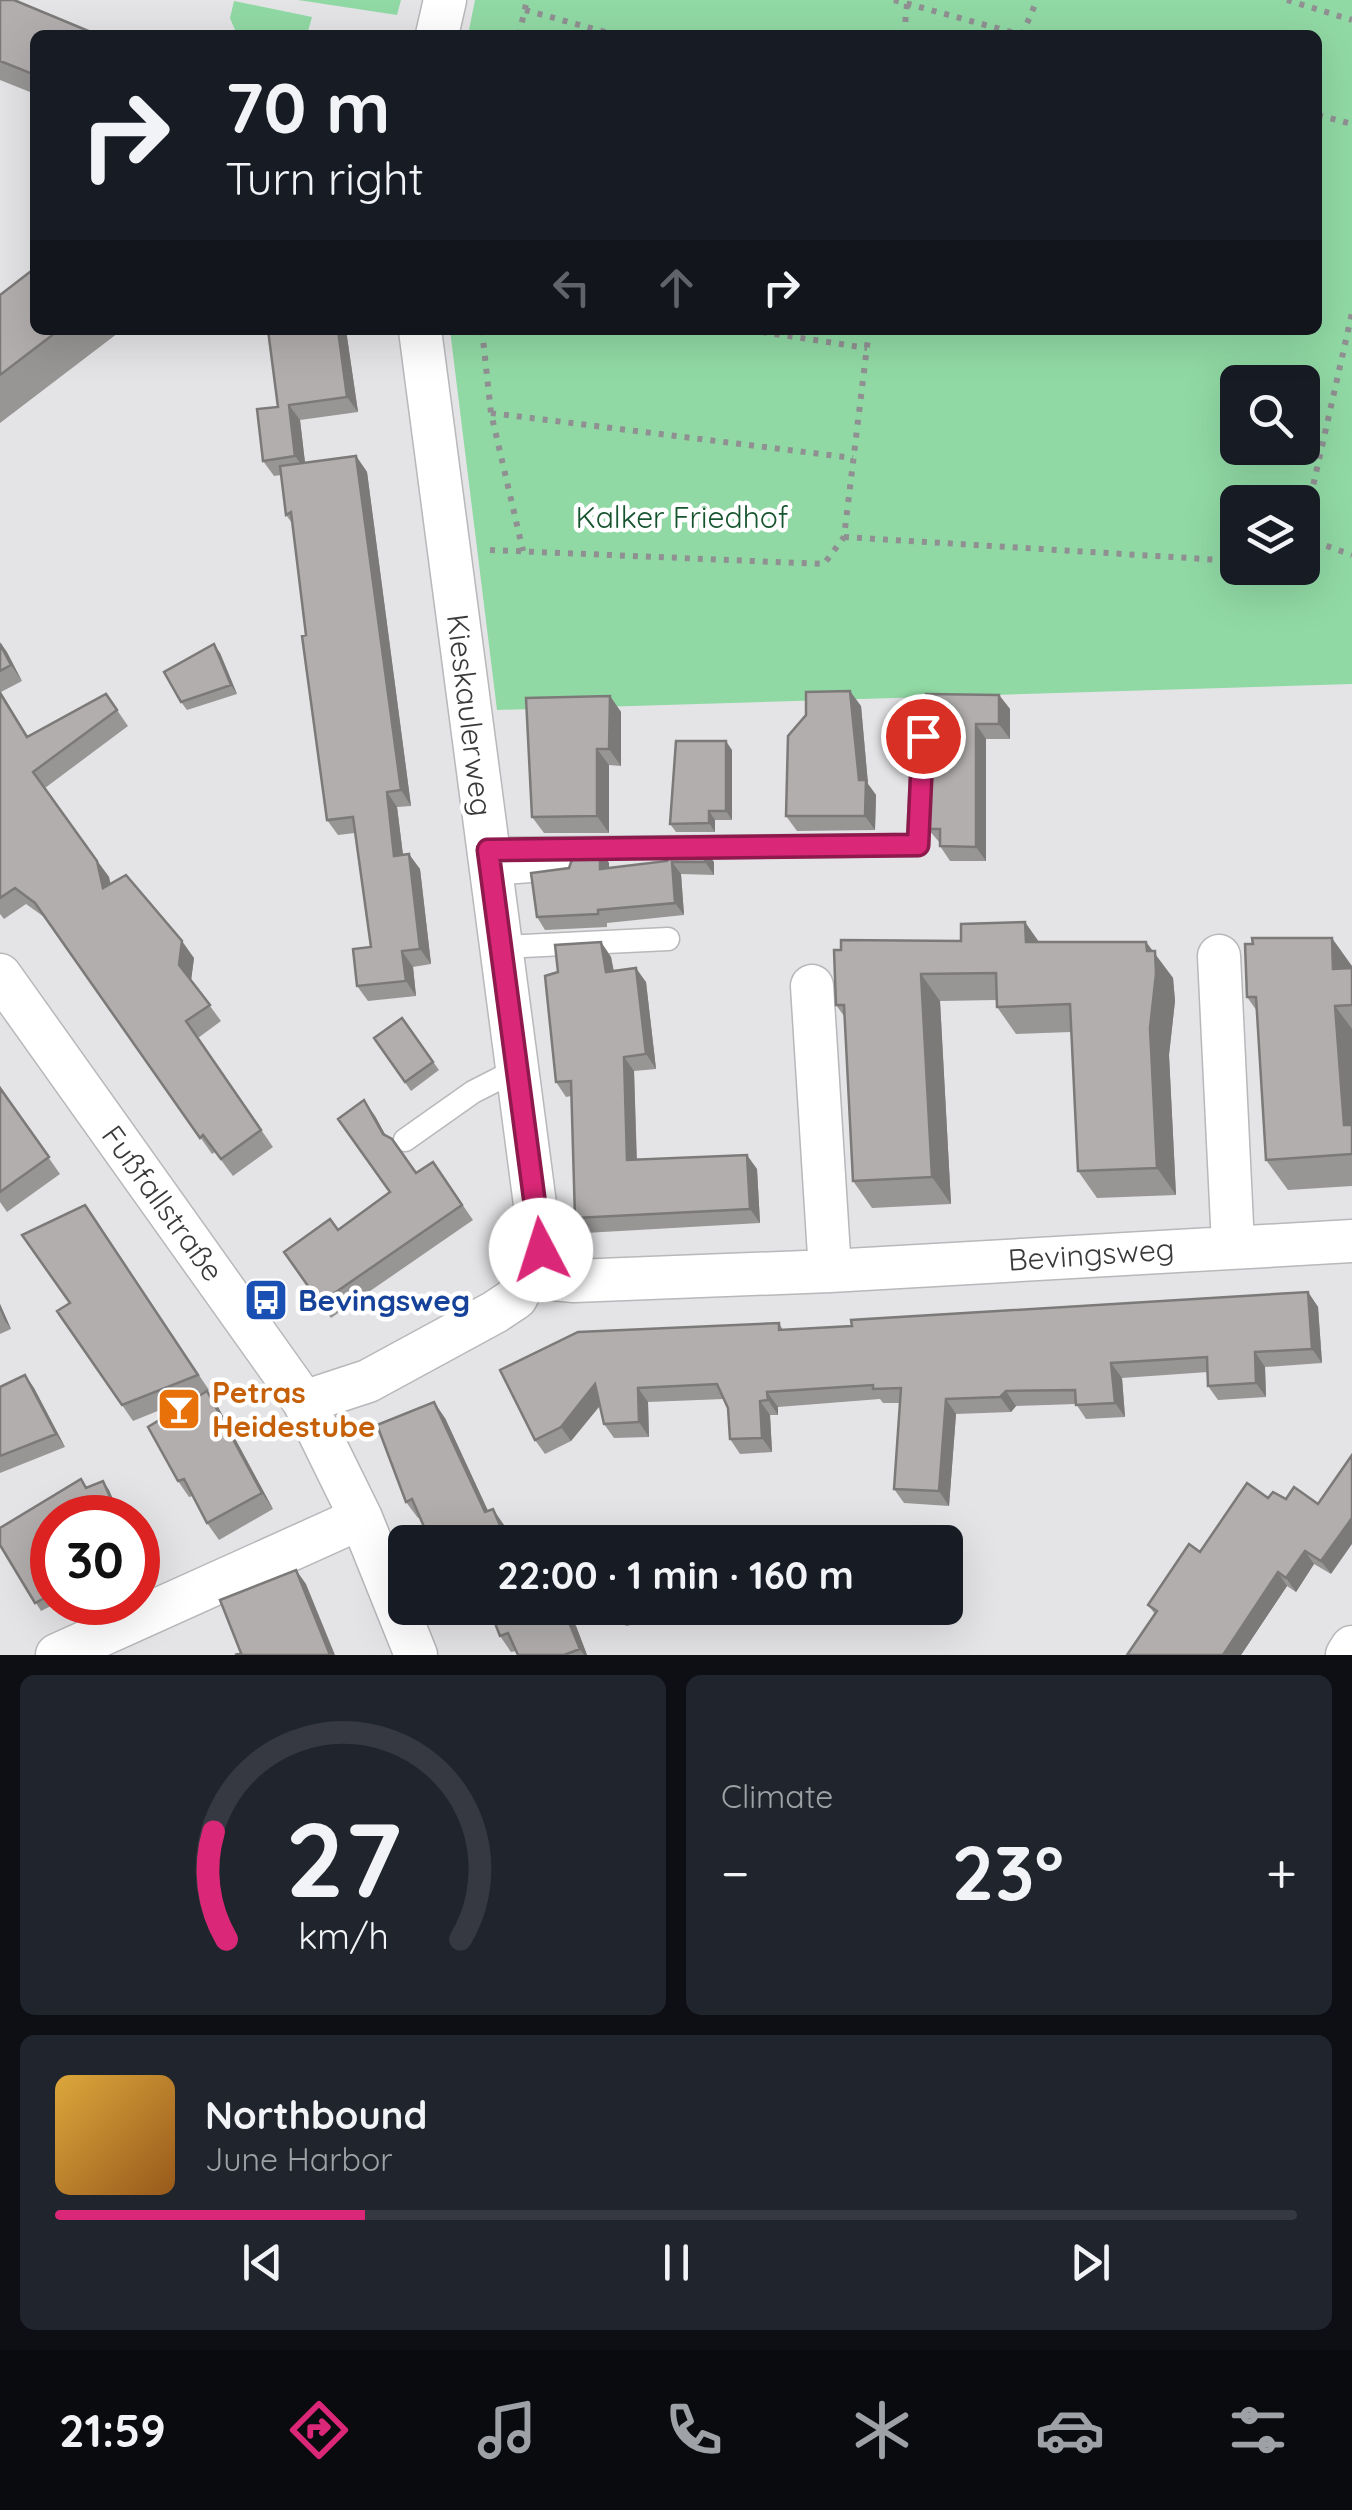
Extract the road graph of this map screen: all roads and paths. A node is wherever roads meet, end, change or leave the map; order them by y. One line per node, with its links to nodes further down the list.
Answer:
1 (445, 0): 9 (street)
2 (527, 0): 7 (path)
3 (894, 0): 6 (path)
4 (1037, 0): 14 (path)
5 (1287, 0): 8 (path)
6 (908, 4): 12 (path); 13 (path)
7 (525, 10): 10 (path); 11 (path)
8 (1352, 20)
9 (438, 30)
10 (521, 30)
11 (598, 30)
12 (905, 30)
13 (1004, 30)
14 (1024, 30)
15 (1322, 116): 16 (path)
16 (1352, 124)
17 (1352, 312): 25 (path)
18 (421, 335): 33 (street, Kieskaulerweg)
19 (483, 335): 23 (path)
20 (782, 335): 22 (path)
21 (868, 335): 22 (path)
22 (867, 348): 24 (path)
23 (491, 414): 24 (path); 29 (path)
24 (853, 458): 26 (path)
25 (1313, 485)
26 (844, 536): 29 (path); 31 (path)
27 (1320, 543): 30 (path)
28 (490, 550): 29 (path)
29 (523, 550)
30 (1352, 555)
31 (1220, 560)
32 (923, 736): 33 (lane)
33 (490, 862): 34 (lane); 36 (street, Kieskaulerweg)
34 (570, 868)
35 (668, 939): 36 (lane)
36 (502, 947): 40 (street, Kieskaulerweg)
37 (1219, 956): 43 (street)
38 (0, 975): 46 (street, Fußfallstraße)
39 (812, 986): 44 (street)
40 (518, 1069): 41 (lane); 45 (street, Kieskaulerweg)
41 (405, 1140)
42 (1352, 1241): 43 (street, Bevingsweg)
43 (1233, 1245): 44 (street, Bevingsweg)
44 (830, 1271): 45 (street, Bevingsweg)
45 (530, 1277): 46 (street)
46 (304, 1402): 47 (street, Fußfallstraße)
47 (361, 1518): 49 (street); 50 (street, Fußfallstraße)
48 (1352, 1648): 51 (street)
49 (57, 1655)
50 (416, 1655)
51 (1347, 1655)

